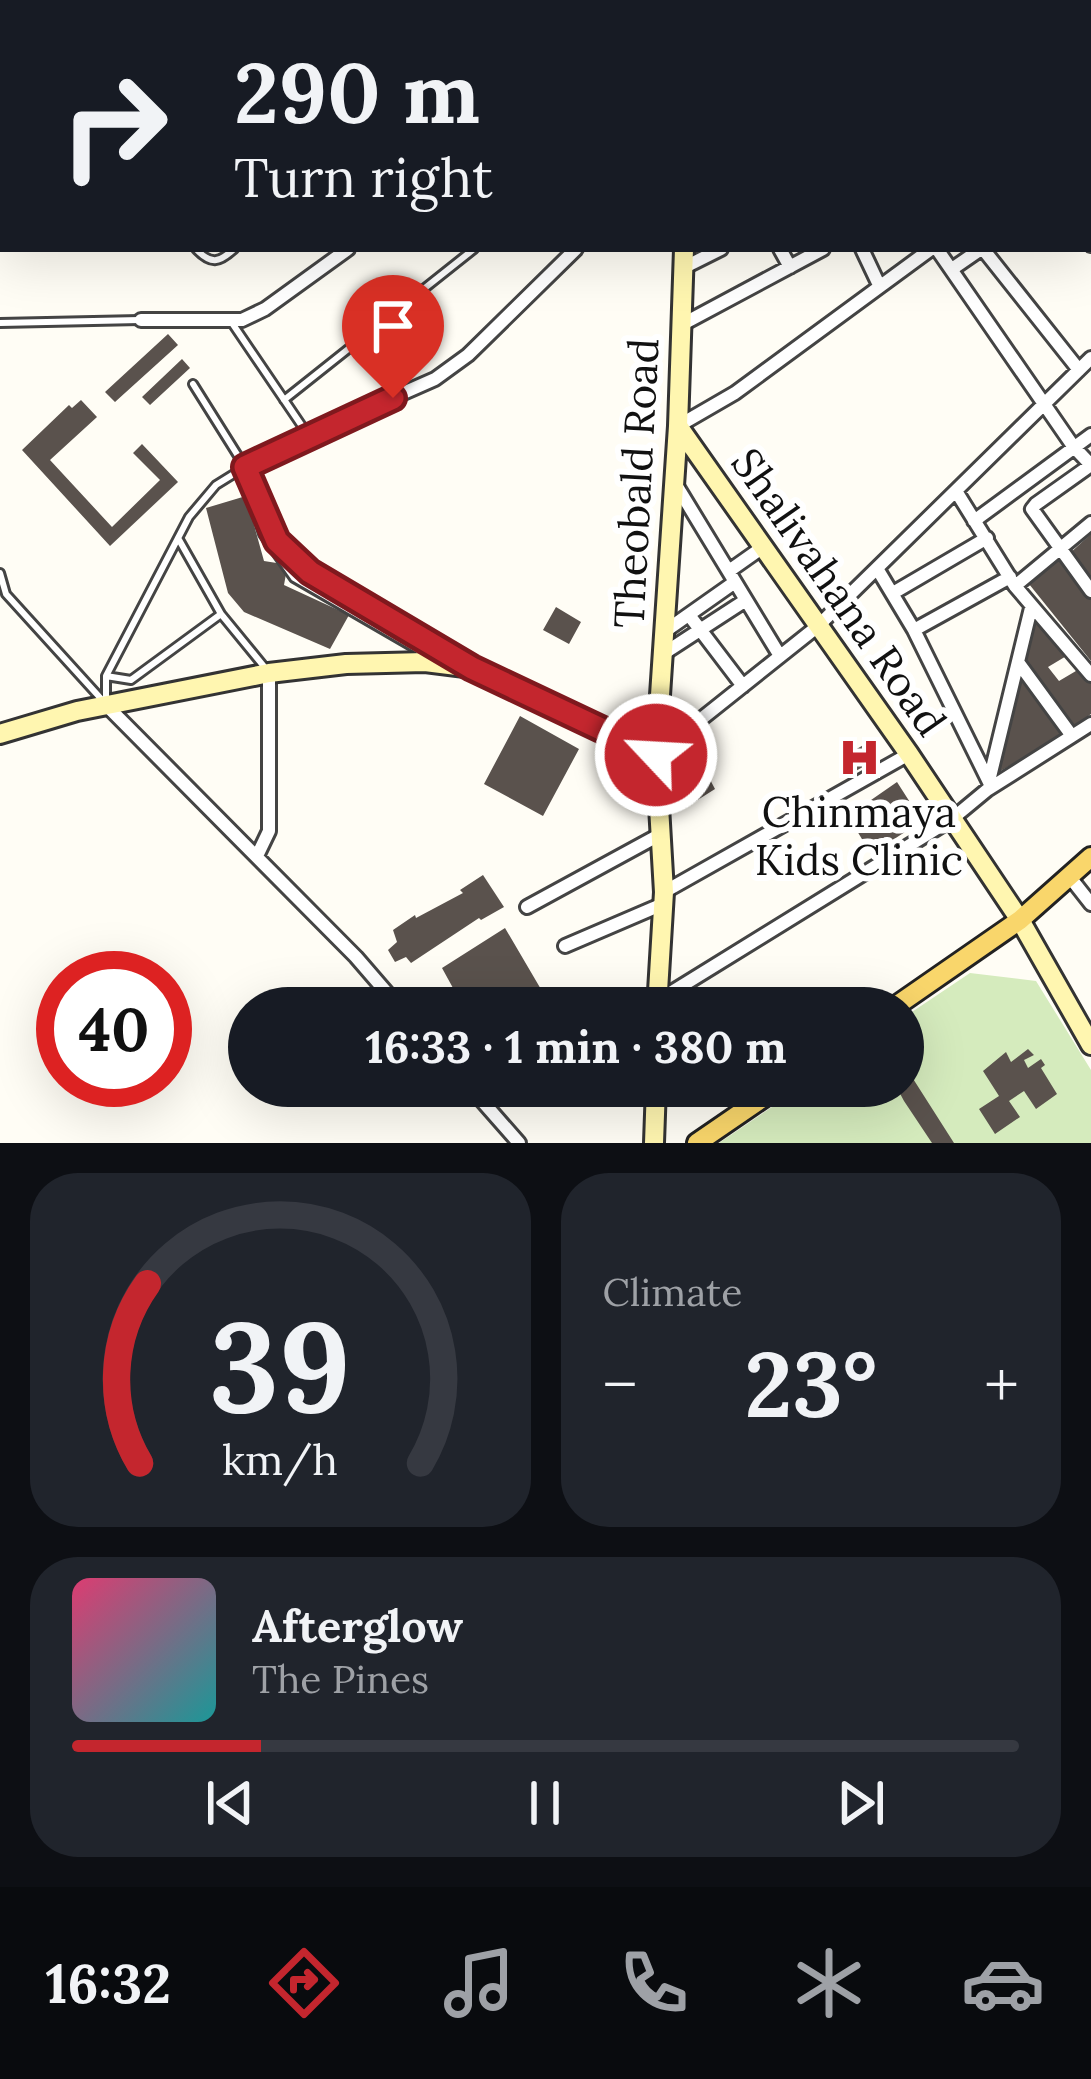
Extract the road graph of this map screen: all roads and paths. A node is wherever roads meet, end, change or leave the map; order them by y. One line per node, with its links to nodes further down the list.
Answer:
1 (199, 252): 2 (lane)
2 (230, 252)
3 (344, 252): 18 (street)
4 (470, 252): 24 (lane)
5 (573, 252): 27 (street)
6 (781, 252): 14 (street)
7 (818, 252): 14 (street)
8 (863, 252): 16 (street)
9 (929, 252): 16 (street)
10 (937, 252): 15 (street)
11 (978, 252): 15 (street)
12 (984, 252): 22 (street)
13 (683, 259): 20 (street, Theobald Road)
14 (790, 267): 20 (street)
15 (952, 269): 25 (street)
16 (879, 285): 26 (street)
17 (141, 320): 18 (street); 19 (lane)
18 (230, 320): 24 (lane)
19 (0, 323)
20 (681, 325): 26 (street, Theobald Road)
21 (1091, 358): 22 (street)
22 (1079, 370): 25 (street)
23 (193, 383): 31 (lane)
24 (284, 400): 27 (lane)
25 (1044, 402): 29 (street); 33 (street)
26 (678, 426): 32 (street, Theobald Road); 39 (street, Shalivahana Road)
27 (308, 435): 31 (street)
28 (1091, 435): 29 (street)
29 (1073, 446): 30 (street); 35 (street)
30 (1091, 465): 40 (street)
31 (245, 467): 37 (lane); 60 (street)
32 (674, 482): 43 (street); 55 (street, Theobald Road)
33 (956, 491): 35 (street); 41 (street)
34 (252, 500): 59 (lane)
35 (974, 521): 38 (street)
36 (1091, 523): 40 (street)
37 (178, 538): 50 (lane); 63 (lane)
38 (986, 538): 44 (street); 47 (street)
39 (763, 548): 43 (street); 52 (street, Shalivahana Road)
40 (1060, 549): 44 (street); 45 (street)
41 (878, 570): 47 (street); 52 (street)
42 (0, 573): 46 (lane)
43 (732, 577): 48 (street); 51 (street)
44 (1012, 581): 49 (street); 54 (street)
45 (1091, 591)
46 (2, 592): 65 (lane)
47 (893, 593): 54 (street)
48 (746, 600): 53 (street); 57 (street)
49 (1031, 608): 58 (street); 62 (street)
50 (221, 614): 61 (lane); 63 (lane)
51 (689, 615): 53 (street); 55 (street)
52 (818, 626): 57 (street); 69 (street, Shalivahana Road)
53 (700, 629): 56 (street); 64 (street)
54 (914, 630): 71 (street)
55 (664, 632): 56 (street, Theobald Road)
56 (662, 654): 70 (street, Theobald Road)
57 (780, 656): 64 (street)
58 (1018, 662): 68 (street); 71 (street)
59 (443, 664): 60 (street); 61 (street)
60 (472, 668): 70 (street)
61 (269, 673): 65 (street); 74 (street)
62 (1091, 675)
63 (106, 676): 65 (lane)
64 (743, 686): 70 (street)
65 (106, 705): 67 (street); 74 (street)
66 (1091, 724): 68 (street)
67 (0, 734)
68 (1072, 736): 71 (street)
69 (910, 754): 72 (street, Shalivahana Road); 77 (street)
70 (656, 755): 73 (street, Theobald Road)
71 (988, 786): 72 (street)
72 (952, 819): 80 (street, Shalivahana Road); 84 (street)
73 (661, 834): 77 (street, Theobald Road); 79 (street)
74 (257, 856): 82 (street)
75 (1091, 857): 76 (main road)
76 (1070, 876): 78 (street); 80 (main road)
77 (663, 898): 81 (street); 83 (street, Theobald Road)
78 (1091, 904)
79 (526, 907)
80 (1020, 920): 85 (main road); 86 (street, Shalivahana Road)
81 (565, 946)
82 (382, 987)
83 (655, 987)
84 (683, 987)
85 (923, 987)
86 (1091, 1045)
87 (487, 1107): 90 (street)
88 (655, 1107): 91 (street)
89 (749, 1107): 92 (main road)
90 (519, 1143)
91 (654, 1143)
92 (697, 1143)

